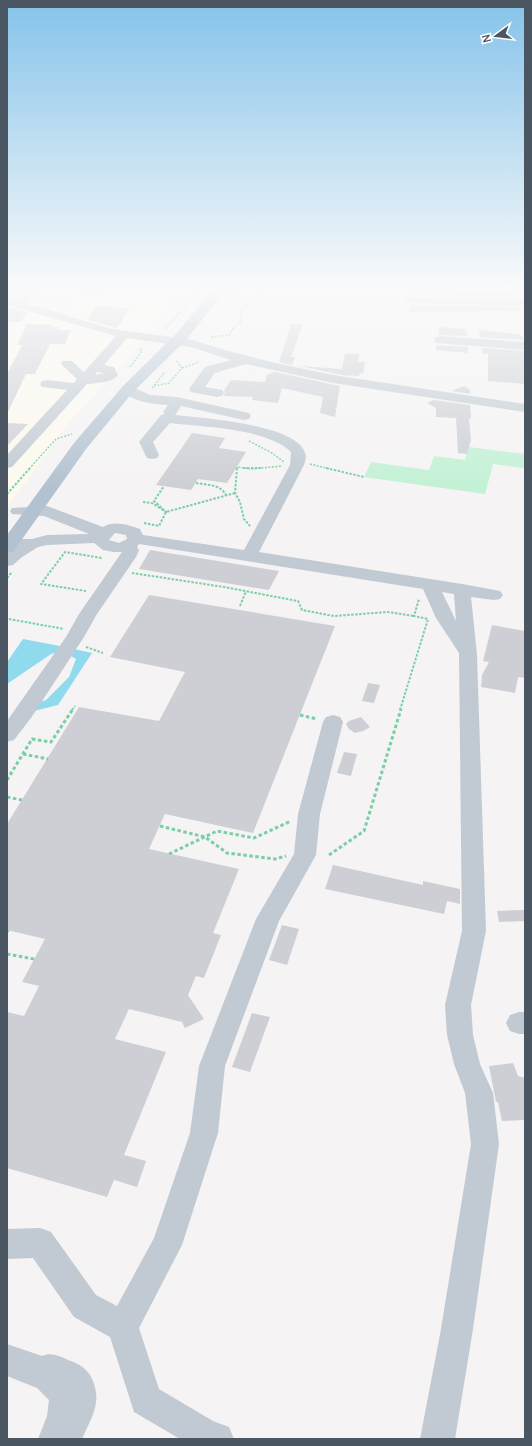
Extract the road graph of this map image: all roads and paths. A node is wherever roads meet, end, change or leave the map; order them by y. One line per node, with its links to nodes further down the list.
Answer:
1 (104, 352): 12 (street)
2 (142, 352): 11 (path)
3 (156, 352): 37 (main road)
4 (160, 352): 15 (main road)
5 (217, 352): 6 (street)
6 (245, 359): 16 (street); 20 (street)
7 (176, 360): 10 (path)
8 (202, 360): 10 (path)
9 (67, 364): 12 (street)
10 (182, 368): 14 (path)
11 (126, 372)
12 (86, 378): 13 (street); 26 (street)
13 (47, 384)
14 (154, 386)
15 (128, 390): 17 (street); 19 (main road)
16 (217, 393)
17 (146, 399): 18 (street); 19 (street)
18 (177, 401): 21 (street); 23 (street)
19 (116, 404): 31 (main road)
20 (525, 408)
21 (166, 418): 23 (street); 25 (street)
22 (75, 432): 33 (path)
23 (263, 432): 44 (street)
24 (245, 440): 27 (path)
25 (152, 455)
26 (7, 464)
27 (289, 466)
28 (237, 467): 32 (path)
29 (196, 483): 34 (path)
30 (164, 486): 36 (path)
31 (49, 489): 37 (main road); 38 (street)
32 (235, 493): 34 (path); 39 (path)
33 (7, 494)
34 (226, 495): 36 (path)
35 (142, 502): 36 (path)
36 (166, 512): 40 (path)
37 (17, 517): 38 (street); 43 (main road); 43 (main road)
38 (67, 520): 41 (street); 42 (street)
39 (251, 528)
40 (134, 535): 41 (street); 44 (street); 45 (street)
41 (102, 536): 42 (street)
42 (39, 542): 43 (street)
43 (8, 549)
44 (249, 556): 48 (street)
45 (126, 567): 47 (path); 49 (street); 49 (path)
46 (462, 590): 48 (street); 50 (street); 55 (street)
47 (246, 591): 51 (path); 52 (path)
48 (426, 591): 52 (path); 55 (street)
49 (102, 594): 54 (street)
50 (494, 595)
51 (240, 606)
52 (414, 616): 70 (path)
53 (9, 619): 54 (path)
54 (78, 632): 59 (street)
55 (468, 656): 80 (street)
56 (75, 706): 60 (path)
57 (300, 715): 58 (path)
58 (327, 721): 65 (street)
59 (7, 735)
60 (23, 754): 61 (path); 62 (path)
61 (48, 759)
62 (7, 780)
63 (7, 797): 64 (path)
64 (22, 800)
65 (309, 814): 67 (path); 74 (street)
66 (160, 826): 67 (path)
67 (205, 837): 68 (path); 69 (path)
68 (169, 854)
69 (289, 854)
70 (328, 855)
71 (7, 954): 72 (path)
72 (34, 960)
73 (7, 1244): 74 (street)
74 (123, 1328): 79 (street)
75 (7, 1360): 76 (street)
76 (38, 1371): 77 (street); 78 (street)
77 (55, 1439)
78 (66, 1439)
79 (217, 1439)
80 (437, 1439)

